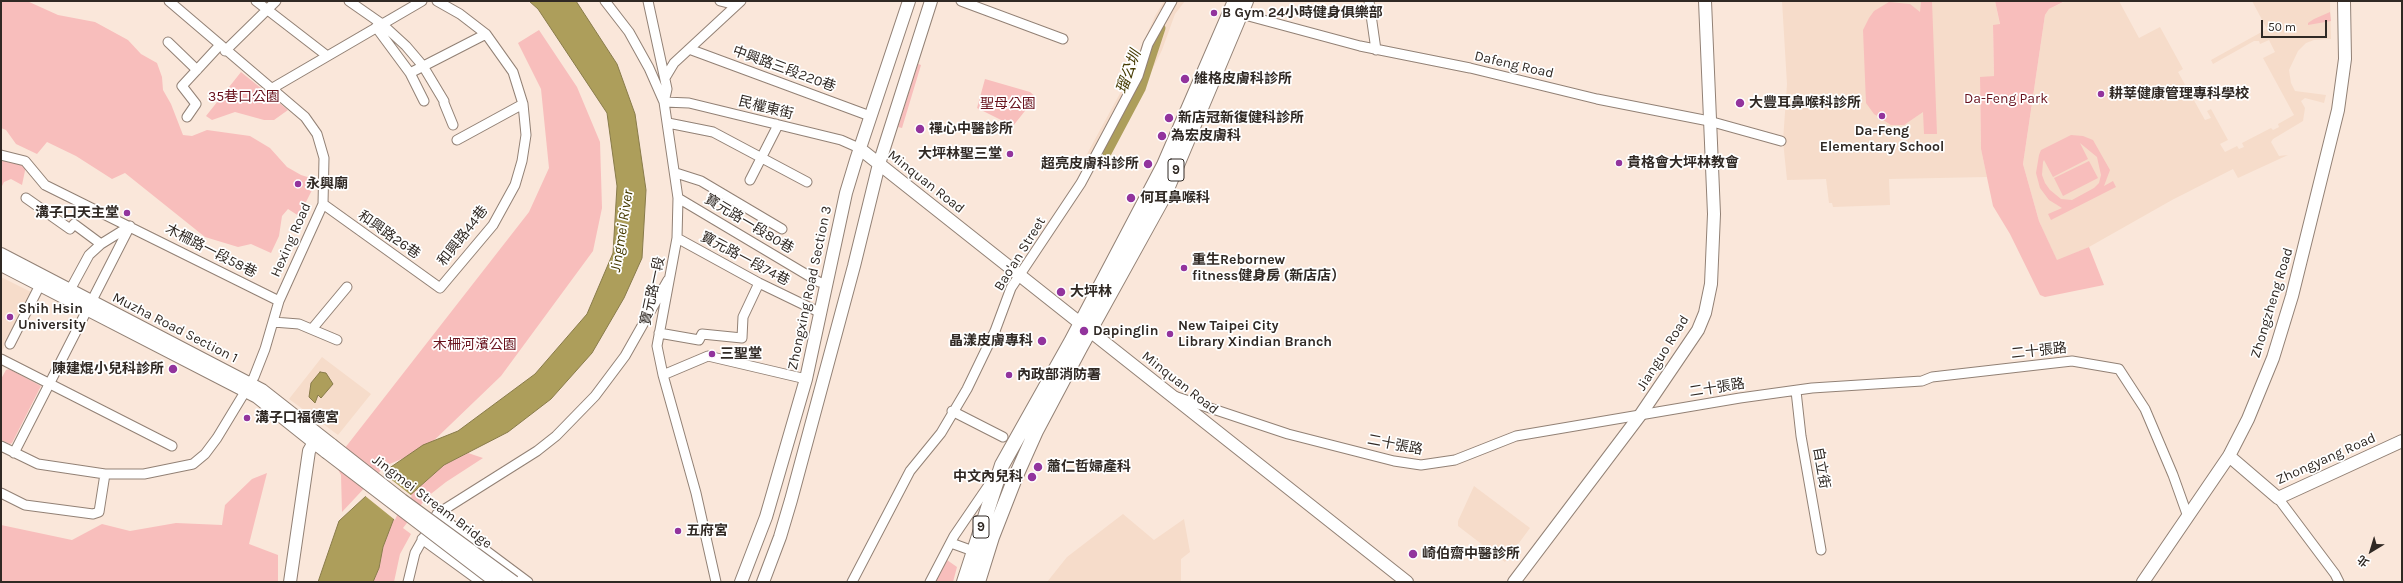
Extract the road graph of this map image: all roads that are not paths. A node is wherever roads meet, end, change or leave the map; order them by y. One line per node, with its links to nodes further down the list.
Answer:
1 (169, 1): 26 (street, Hexing Road)
2 (256, 1): 20 (street)
3 (276, 1): 20 (street)
4 (349, 1): 22 (street)
5 (422, 1): 22 (street)
6 (437, 1): 23 (street, 和興路44巷)
7 (605, 1): 36 (street)
8 (648, 1): 33 (street, 寶元路一段)
9 (720, 1): 19 (street)
10 (909, 1): 38 (street, Zhongxing Road Section 3)
11 (932, 1): 49 (street)
12 (961, 1): 24 (street)
13 (1172, 1): 63 (street, Bao'an Street)
14 (1235, 1): 74 (main road, 9)
15 (1246, 1): 21 (main road, 9)
16 (1369, 1): 28 (street)
17 (1705, 1): 40 (street, Jianguo Road)
18 (2344, 1): 96 (street, Zhongzheng Road)
19 (738, 3): 27 (street)
20 (266, 9): 26 (street); 29 (street)
21 (1241, 14): 28 (street, Dafeng Road); 74 (main road, 9)
22 (379, 25): 29 (street); 30 (street); 32 (street)
23 (486, 34): 30 (street); 37 (street, 和興路44巷)
24 (1063, 39)
25 (168, 42): 31 (street)
26 (222, 48): 31 (street); 34 (street, Hexing Road)
27 (689, 49): 33 (street); 38 (street, 中興路三段220巷)
28 (1376, 50): 40 (street, Dafeng Road)
29 (326, 55): 34 (street)
30 (423, 66): 32 (street); 43 (street)
31 (197, 70): 39 (street)
32 (410, 73): 35 (street)
33 (665, 78): 36 (street, 寶元路一段)
34 (271, 88): 55 (street, Hexing Road)
35 (424, 101)
36 (664, 102): 41 (street, 寶元路一段); 42 (street, 民權東街)
37 (523, 104): 44 (street); 68 (street, 和興路44巷)
38 (870, 116): 46 (street, Zhongxing Road Section 3)
39 (187, 117)
40 (1709, 121): 45 (street, Dafeng Road); 88 (street, Jianguo Road)
41 (668, 123): 48 (street); 50 (street, 寶元路一段)
42 (776, 124): 46 (street, 民權東街); 48 (street)
43 (452, 125)
44 (457, 140)
45 (1781, 141)
46 (859, 148): 49 (street, Minquan Road); 65 (street, Zhongxing Road Section 3)
47 (1, 155): 56 (street, 木柵路一段58巷)
48 (761, 158): 51 (street); 52 (street)
49 (879, 164): 63 (street, Minquan Road); 118 (street)
50 (676, 173): 54 (street, 寶元路一段); 57 (street)
51 (750, 180)
52 (807, 182)
53 (26, 198): 59 (street)
54 (678, 198): 58 (street, 寶元路一段); 65 (street, 寶元路一段80巷)
55 (323, 204): 68 (street, 和興路26巷); 70 (street, Hexing Road)
56 (130, 226): 59 (street); 70 (street, 木柵路一段58巷); 71 (street)
57 (782, 229)
58 (678, 238): 62 (street, 寶元路一段); 64 (street, 寶元路一段74巷)
59 (101, 244): 69 (street)
60 (1, 254): 69 (street, Muzha Road Section 1)
61 (1, 265): 66 (street, Muzha Road Section 1)
62 (671, 274): 76 (street, 寶元路一段); 101 (street)
63 (1020, 275): 74 (street, Minquan Road); 87 (street, Bao'an Street)
64 (759, 283): 72 (street, 寶元路一段74巷); 76 (street)
65 (827, 284): 72 (street, Zhongxing Road Section 3)
66 (40, 285): 71 (street, Muzha Road Section 1); 78 (street)
67 (347, 287): 75 (street)
68 (440, 288)
69 (70, 290): 71 (street, Muzha Road Section 1)
70 (279, 301): 73 (street, Hexing Road)
71 (89, 306): 83 (street); 84 (street, Muzha Road Section 1)
72 (821, 313): 82 (street, Zhongxing Road Section 3)
73 (273, 322): 75 (street); 84 (street, Hexing Road)
74 (1085, 327): 86 (street, Minquan Road); 97 (main road, 9); 104 (main road, 9)
75 (312, 329): 77 (street)
76 (659, 332): 81 (street, 寶元路一段)
77 (337, 340)
78 (10, 344)
79 (3, 361): 80 (street); 83 (street)
80 (1, 371)
81 (662, 375): 82 (street); 115 (street, 寶元路一段)
82 (806, 379): 103 (street, Zhongxing Road Section 3)
83 (49, 383): 93 (street); 95 (street)
84 (248, 388): 90 (street, Muzha Road Section 1); 98 (street, Hexing Road)
85 (1796, 391): 88 (street, 二十張路); 102 (street, 二十張路); 107 (street, 自立街)
86 (1171, 395): 88 (street, 二十張路); 123 (street, Minquan Road)
87 (952, 411): 89 (street); 119 (street, Bao'an Street)
88 (1641, 414): 124 (street, Jianguo Road)
89 (1003, 437)
90 (316, 439): 94 (street, Muzha Road Section 1); 109 (street)
91 (2402, 441): 100 (street, Zhongyang Road)
92 (1, 446): 95 (street, Hexing Road)
93 (172, 446)
94 (329, 448): 112 (street, Jingmei Stream Bridge, bridge); 113 (street, Jingmei Stream Bridge, bridge)
95 (14, 453): 98 (street, Hexing Road)
96 (2229, 456): 100 (street, Zhongyang Road); 102 (street, Zhongzheng Road)
97 (998, 472): 106 (street); 108 (main road, 9)
98 (105, 474): 99 (street)
99 (1, 493)
100 (2278, 498): 126 (street)
101 (437, 514): 105 (street); 114 (street)
102 (2188, 517): 125 (street, Zhongzheng Road)
103 (760, 532): 116 (street, Zhongxing Road Section 3); 117 (street)
104 (992, 536): 108 (street); 122 (main road, 9)
105 (422, 539): 110 (street); 111 (street)
106 (951, 543): 108 (street); 120 (street)
107 (1821, 550)
108 (973, 551): 121 (main road, 9)
109 (290, 582)
110 (408, 582)
111 (481, 582)
112 (496, 582)
113 (514, 582)
114 (528, 582)
115 (716, 582)
116 (741, 582)
117 (747, 582)
118 (763, 582)
119 (852, 582)
120 (930, 582)
121 (964, 582)
122 (978, 582)
123 (1407, 582)
124 (1514, 582)
125 (2143, 582)
126 (2339, 582)

